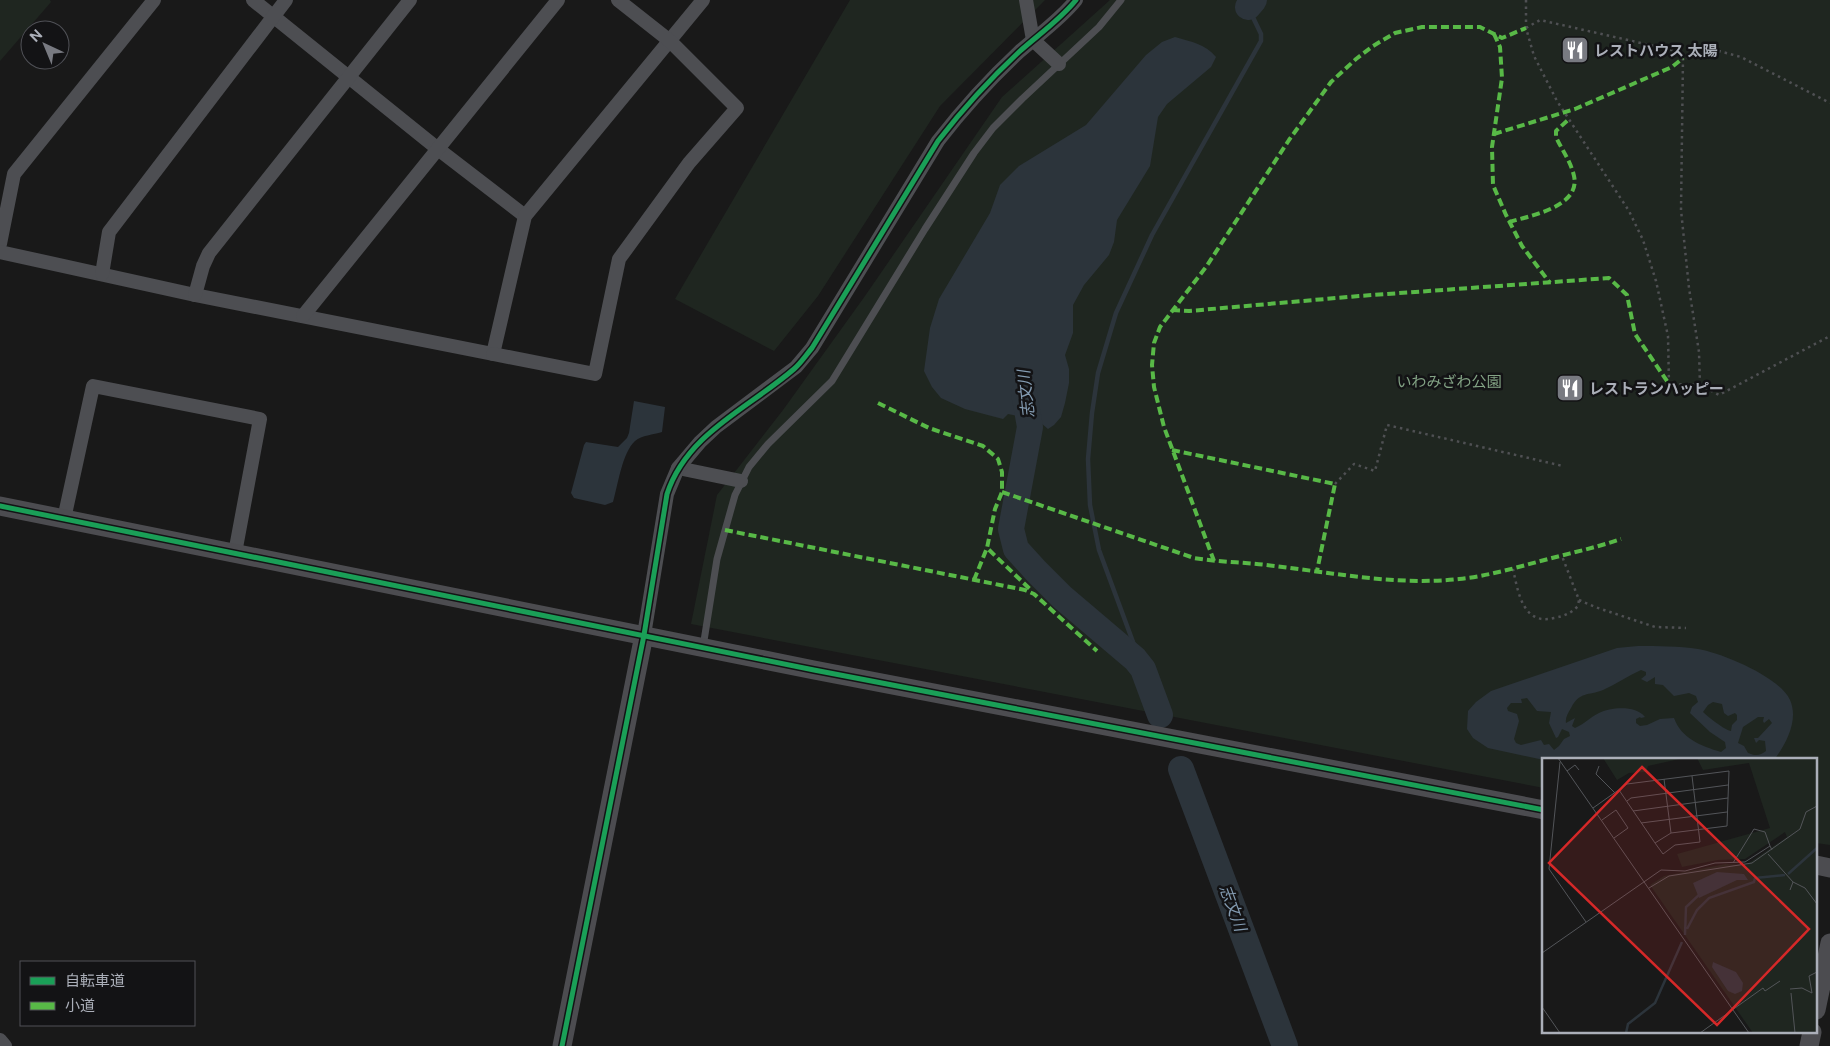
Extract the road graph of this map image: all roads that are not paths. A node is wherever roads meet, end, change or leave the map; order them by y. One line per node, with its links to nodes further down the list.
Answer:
1 (154, 0): 18 (street)
2 (253, 0): 11 (street)
3 (286, 0): 11 (street)
4 (410, 0): 15 (street)
5 (558, 0): 16 (street)
6 (618, 0): 13 (street)
7 (703, 0): 13 (street)
8 (1026, 0): 12 (street)
9 (1076, 0): 12 (street)
10 (1121, 0): 14 (lane)
11 (273, 16): 15 (street); 20 (street)
12 (1033, 40): 14 (street); 24 (street)
13 (670, 41): 17 (street); 23 (street)
14 (1059, 64): 25 (lane)
15 (349, 77): 16 (street); 21 (street)
16 (438, 149): 17 (street); 22 (street)
17 (525, 216): 23 (street)
18 (0, 244)
19 (0, 252): 20 (street)
20 (102, 274): 21 (street)
21 (195, 295): 22 (street)
22 (303, 316): 23 (street)
23 (493, 354)
24 (678, 468): 25 (street); 29 (street)
25 (741, 481): 30 (lane)
26 (0, 506): 27 (street)
27 (64, 519): 28 (street); 28 (street)
28 (235, 553): 29 (street)
29 (644, 635): 30 (street); 36 (street)
30 (703, 647): 31 (street)
31 (1542, 810)
32 (1830, 943): 33 (street)
33 (1818, 1000)
34 (0, 1040): 35 (street)
35 (4, 1046)
36 (562, 1046)

